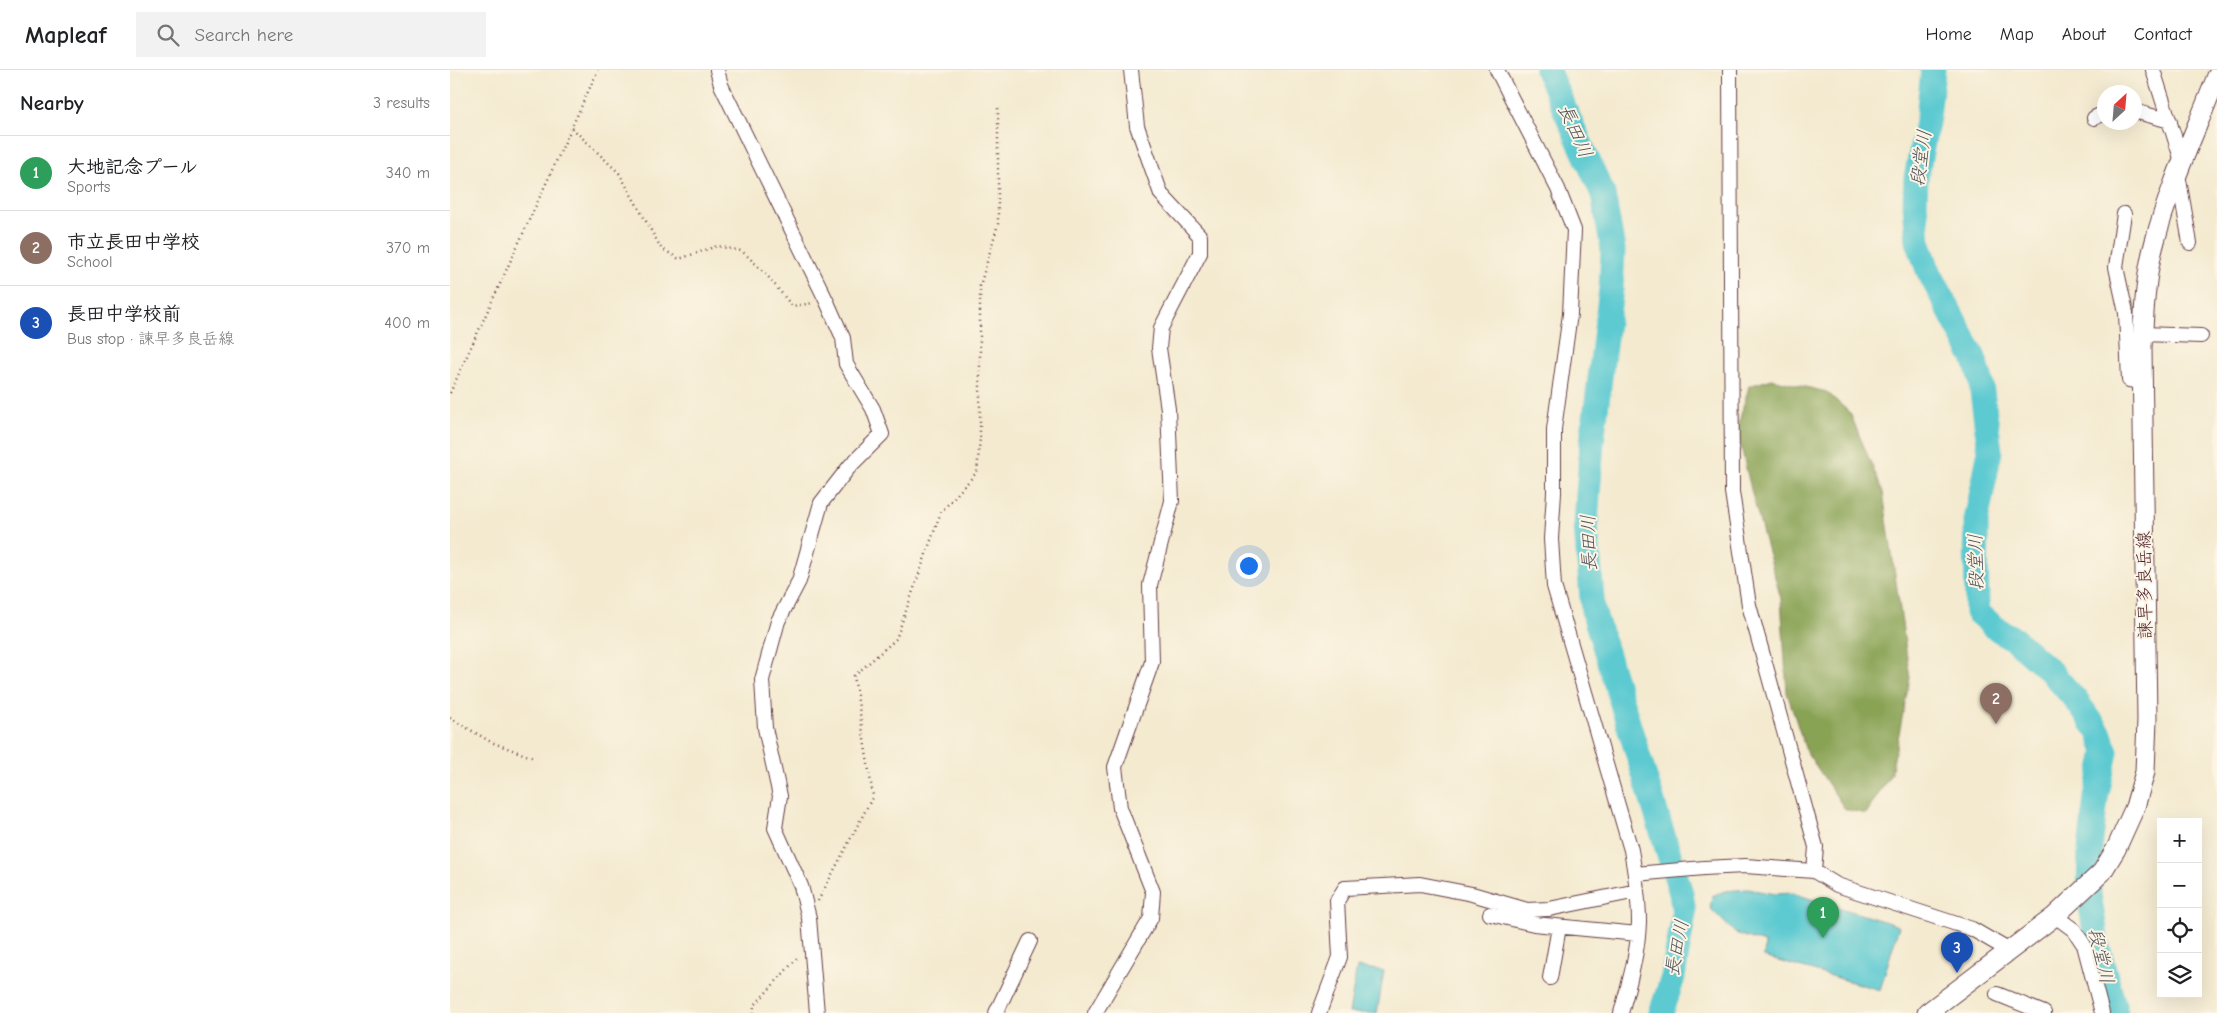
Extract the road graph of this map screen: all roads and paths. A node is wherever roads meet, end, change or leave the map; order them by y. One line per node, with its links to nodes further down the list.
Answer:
1 (598, 70): 11 (path)
2 (717, 70): 15 (street)
3 (1131, 70): 38 (street)
4 (1497, 70): 23 (street)
5 (1730, 70): 22 (street)
6 (2153, 70): 10 (street)
7 (2217, 76): 12 (main road, 諫早多良岳線)
8 (998, 108): 27 (path)
9 (2142, 113): 10 (street)
10 (2170, 121): 12 (street)
11 (572, 128): 15 (path); 19 (path)
12 (2180, 167): 14 (street); 16 (main road, 諫早多良岳線)
13 (2124, 214): 18 (street)
14 (2190, 243)
15 (827, 302): 27 (street)
16 (2143, 334): 17 (street); 18 (main road, 諫早多良岳線)
17 (2200, 336)
18 (2142, 382): 25 (main road, 諫早多良岳線)
19 (450, 393)
20 (450, 718): 21 (path)
21 (534, 758)
22 (1814, 871): 23 (street); 32 (street)
23 (1641, 874): 24 (street)
24 (1637, 891): 29 (street); 39 (street)
25 (2061, 911): 32 (main road, 諫早多良岳線); 43 (street)
26 (1490, 914): 28 (street)
27 (809, 918): 31 (street)
28 (1559, 927): 29 (street); 33 (street)
29 (1638, 934): 40 (street)
30 (1030, 941): 37 (street)
31 (812, 943): 35 (path); 36 (street)
32 (2008, 950): 41 (main road, 諫早多良岳線)
33 (1550, 978)
34 (1997, 994): 42 (street)
35 (753, 1013)
36 (817, 1013)
37 (996, 1013)
38 (1095, 1013)
39 (1319, 1013)
40 (1621, 1013)
41 (1927, 1013)
42 (2044, 1013)
43 (2102, 1013)

